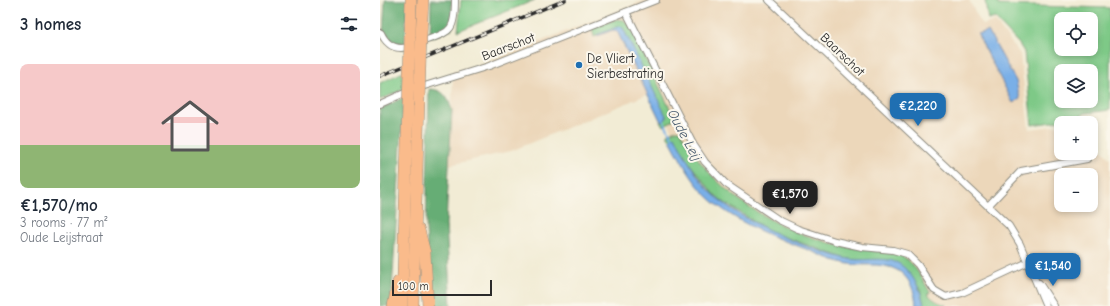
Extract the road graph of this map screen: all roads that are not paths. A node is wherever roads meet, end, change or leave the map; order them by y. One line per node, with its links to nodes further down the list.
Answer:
1 (411, 0): 9 (highway, bridge)
2 (423, 0): 9 (highway, bridge)
3 (456, 0): 7 (street)
4 (656, 0): 6 (street, Baarschot)
5 (769, 0): 11 (street, Baarschot)
6 (626, 12): 8 (street, Baarschot); 14 (street)
7 (380, 33)
8 (380, 104)
9 (414, 104): 12 (highway); 13 (highway)
10 (1082, 160): 11 (street)
11 (988, 206): 14 (street, Baarschot)
12 (416, 218): 18 (highway); 19 (highway)
13 (404, 252): 16 (highway); 17 (highway)
14 (1028, 262): 15 (street, Baarschot)
15 (1034, 277): 20 (street, Baarschot); 21 (street, Baarschot)
16 (393, 306)
17 (402, 306)
18 (413, 306)
19 (428, 306)
20 (1046, 306)
21 (1054, 306)

